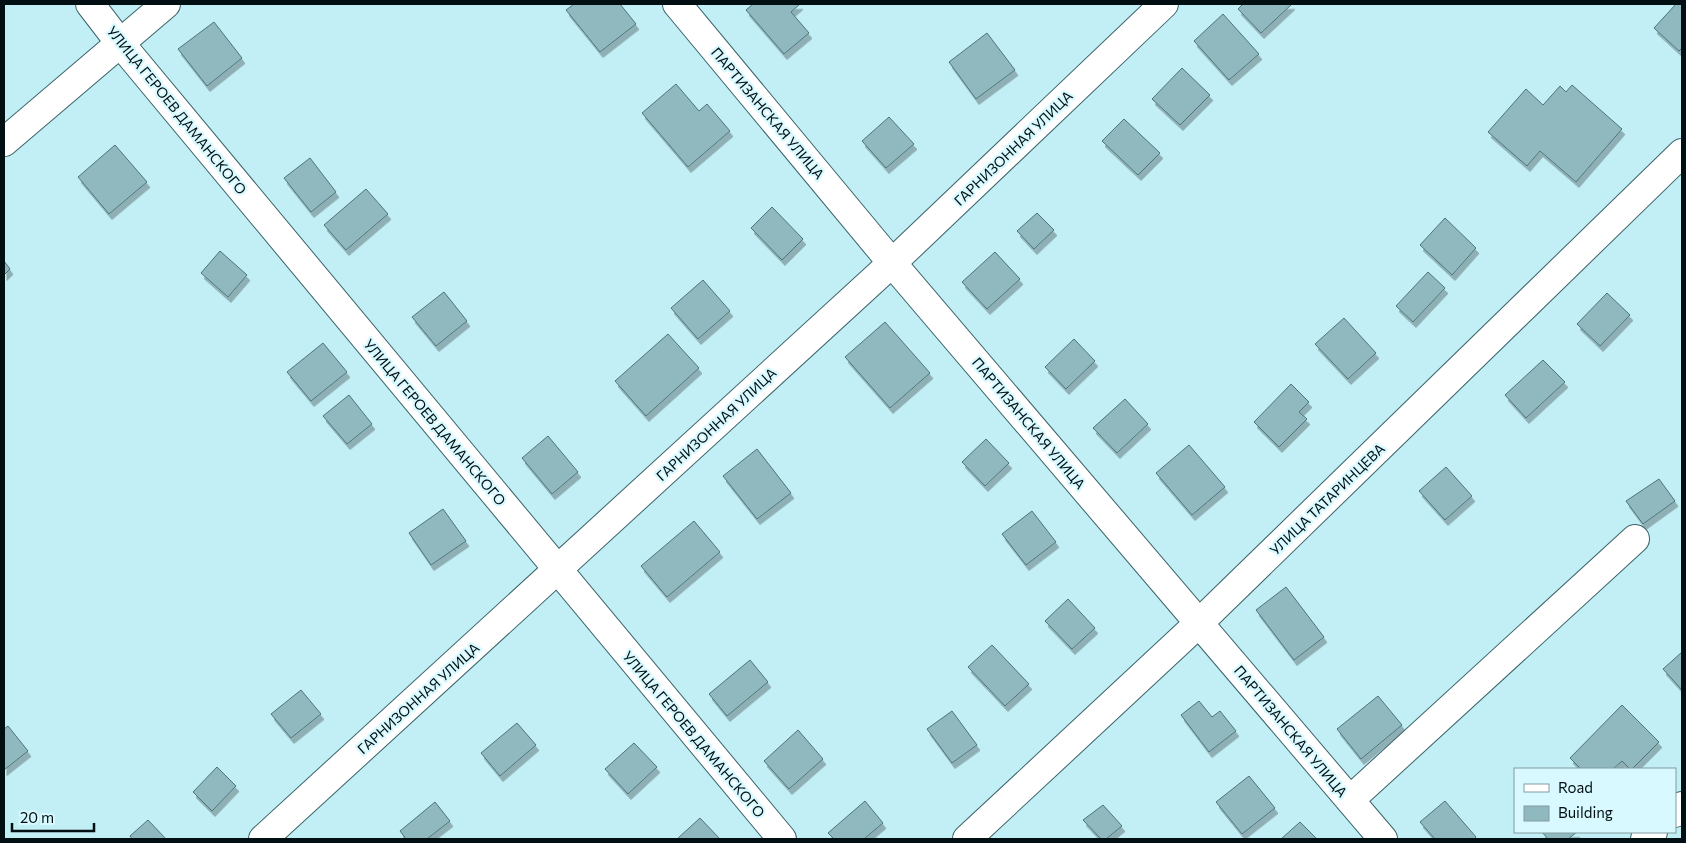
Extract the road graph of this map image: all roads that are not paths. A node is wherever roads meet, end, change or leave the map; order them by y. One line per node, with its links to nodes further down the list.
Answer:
1 (90, 4): 5 (street, УЛИЦА ГЕРОЕВ ДАМАНСКОГО)
2 (166, 4): 5 (street)
3 (677, 4): 8 (street, ПАРТИЗАНСКАЯ УЛИЦА)
4 (1164, 4): 8 (street, ГАРНИЗОННАЯ УЛИЦА)
5 (120, 43): 6 (street); 10 (street, УЛИЦА ГЕРОЕВ ДАМАНСКОГО)
6 (4, 142)
7 (1682, 153): 11 (street, УЛИЦА ТАТАРИНЦЕВА)
8 (892, 263): 10 (street, ГАРНИЗОННАЯ УЛИЦА); 11 (street, ПАРТИЗАНСКАЯ УЛИЦА)
9 (1635, 539): 12 (street)
10 (558, 570): 13 (street, ГАРНИЗОННАЯ УЛИЦА); 14 (street, УЛИЦА ГЕРОЕВ ДАМАНСКОГО)
11 (1199, 623): 12 (street, ПАРТИЗАНСКАЯ УЛИЦА); 15 (street, УЛИЦА ТАТАРИНЦЕВА)
12 (1350, 800): 16 (street, ПАРТИЗАНСКАЯ УЛИЦА)
13 (263, 839)
14 (782, 839)
15 (967, 839)
16 (1383, 839)

